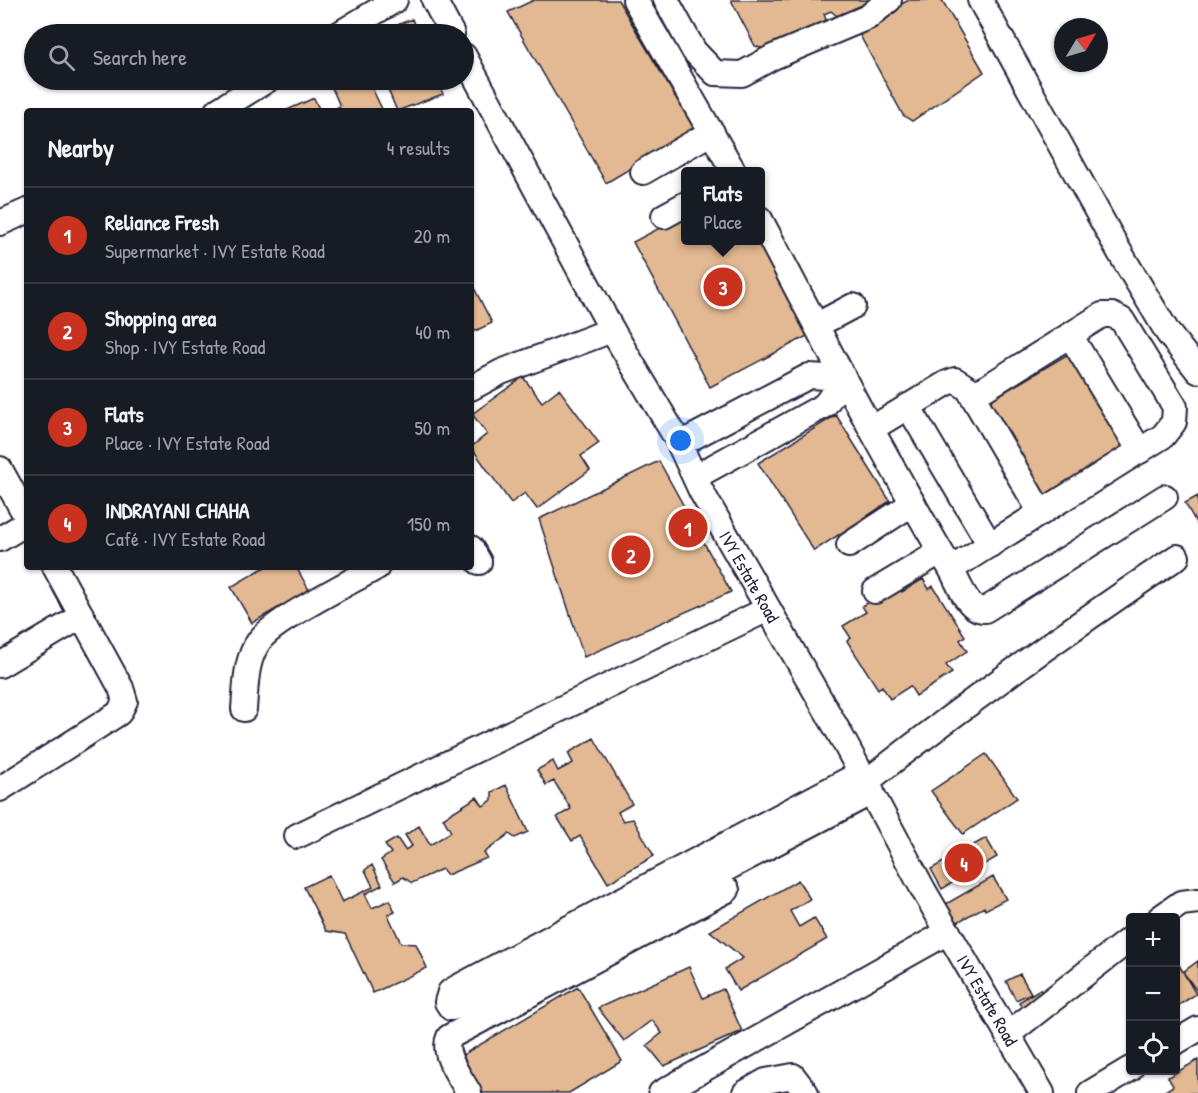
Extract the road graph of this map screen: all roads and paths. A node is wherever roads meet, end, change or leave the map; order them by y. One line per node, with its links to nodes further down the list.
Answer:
1 (395, 0): 7 (street)
2 (434, 0): 8 (street)
3 (635, 0): 12 (street)
4 (666, 0): 5 (street)
5 (889, 0)
6 (980, 0): 24 (street)
7 (355, 24)
8 (447, 24)
9 (474, 75): 22 (street, IVY Estate Road)
10 (251, 90): 11 (street)
11 (222, 108)
12 (712, 132): 13 (street); 14 (street)
13 (732, 167)
14 (643, 172)
15 (681, 207): 17 (street)
16 (24, 212): 18 (street)
17 (664, 216)
18 (0, 223)
19 (765, 228): 21 (street)
20 (853, 306): 21 (street)
21 (817, 325): 25 (street)
22 (612, 330): 26 (street); 30 (street, IVY Estate Road)
23 (1070, 335): 27 (street); 31 (street); 31 (street)
24 (1198, 371)
25 (843, 378): 29 (street); 30 (street); 33 (street)
26 (474, 386)
27 (969, 390): 28 (street); 37 (street)
28 (908, 406): 29 (street); 41 (street)
29 (871, 429): 35 (street)
30 (680, 444): 33 (street, IVY Estate Road)
31 (1140, 451): 37 (street)
32 (0, 469): 36 (street)
33 (695, 477): 47 (street, IVY Estate Road)
34 (1165, 497): 43 (street)
35 (913, 503): 40 (street); 43 (street)
36 (24, 513)
37 (1041, 513): 41 (street)
38 (24, 525): 39 (street)
39 (0, 539)
40 (849, 545)
41 (990, 545): 43 (street)
42 (1177, 557): 51 (street)
43 (946, 560): 46 (street)
44 (57, 570): 48 (street)
45 (372, 570): 50 (street)
46 (875, 591)
47 (768, 609): 51 (street, IVY Estate Road); 53 (street)
48 (82, 616): 49 (street); 52 (street)
49 (0, 665)
50 (244, 709)
51 (866, 782): 56 (street); 58 (street, IVY Estate Road)
52 (0, 789)
53 (297, 836)
54 (727, 890): 56 (street)
55 (1198, 901): 57 (street)
56 (657, 904): 56 (street); 64 (street)
57 (1167, 913)
58 (948, 932): 61 (street, IVY Estate Road); 65 (street)
59 (1126, 943): 61 (street)
60 (1198, 1029): 62 (street)
61 (1007, 1035): 68 (street, IVY Estate Road)
62 (1180, 1040)
63 (1126, 1072): 69 (street)
64 (469, 1093)
65 (661, 1093)
66 (745, 1093): 67 (street)
67 (806, 1093)
68 (1042, 1093)
69 (1090, 1093)

